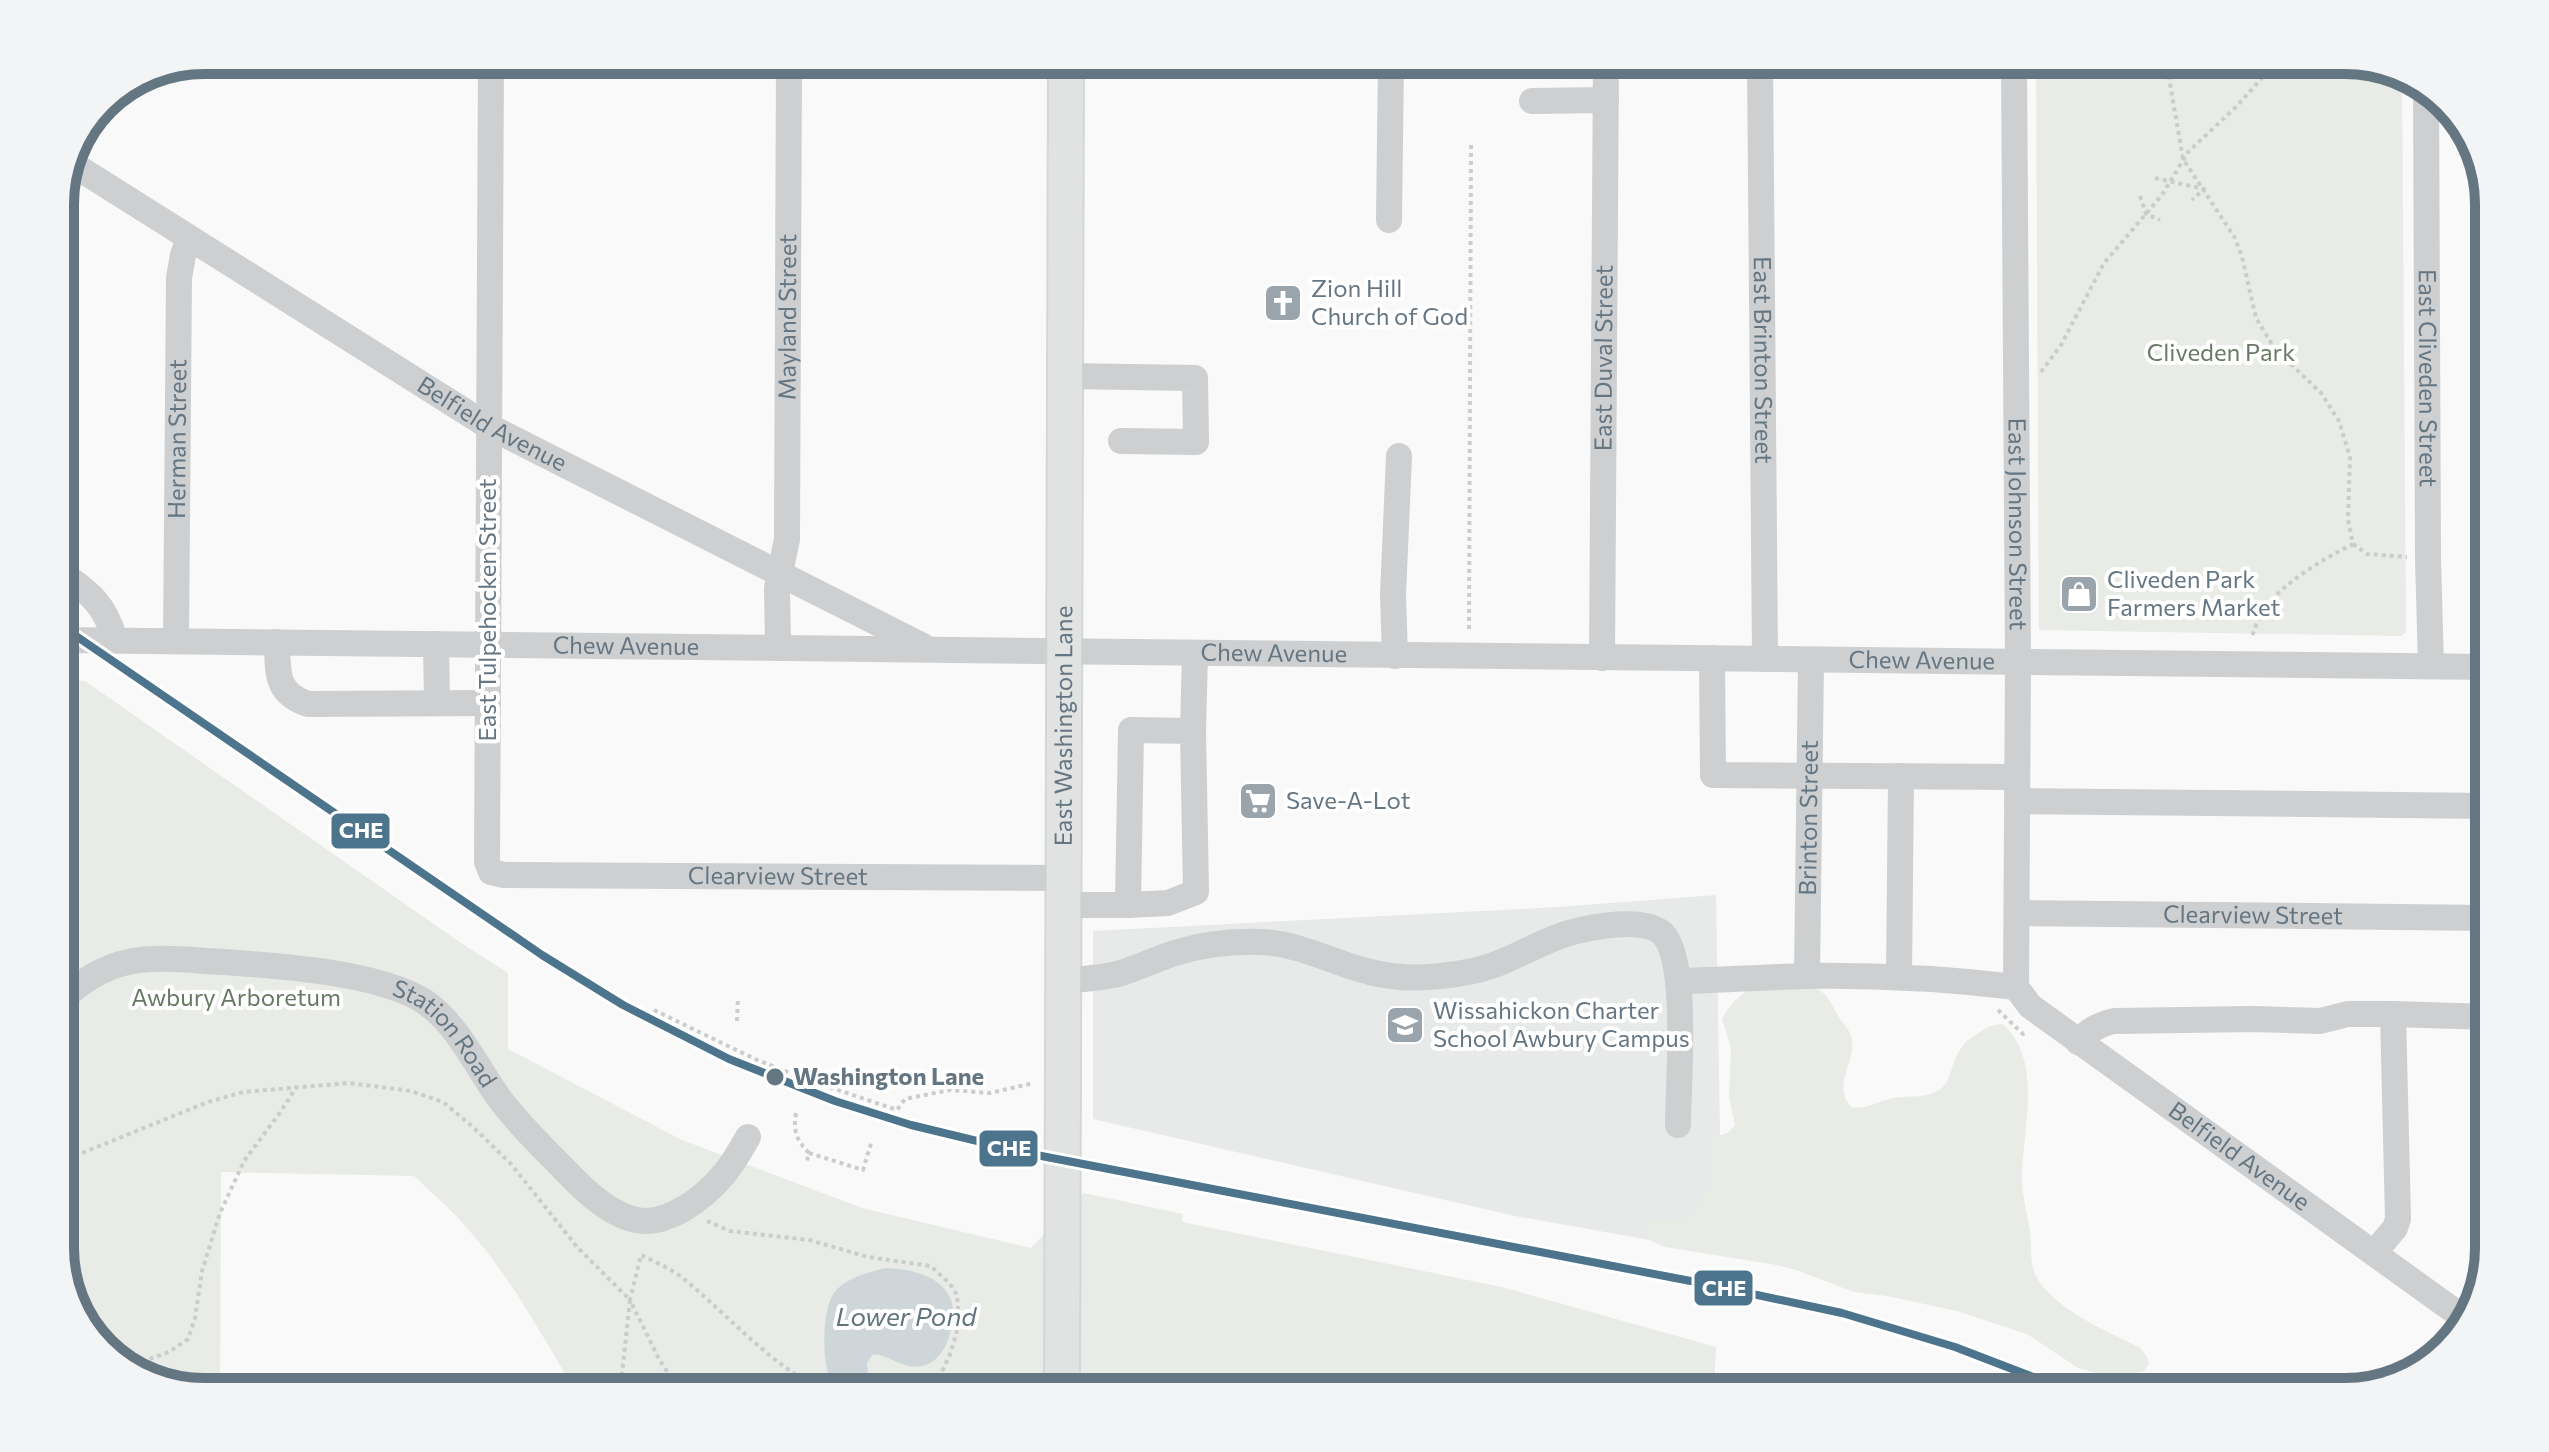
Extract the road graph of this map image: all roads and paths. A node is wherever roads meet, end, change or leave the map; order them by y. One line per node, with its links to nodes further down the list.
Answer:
1 (491, 74): 27 (street, East Tulpehocken Street)
2 (789, 74): 32 (street, Mayland Street)
3 (1066, 74): 25 (main road, East Washington Lane)
4 (1391, 74): 22 (street)
5 (1606, 74): 10 (street, East Duval Street)
6 (1760, 74): 49 (street, East Brinton Street)
7 (2014, 74): 51 (street, East Johnson Street)
8 (2168, 74): 14 (path)
9 (2265, 74): 14 (path)
10 (1606, 100): 11 (street); 47 (street, East Duval Street)
11 (1532, 101)
12 (2426, 102): 52 (street, East Cliveden Street)
13 (1471, 141): 34 (path)
14 (2183, 159): 17 (path); 18 (path)
15 (79, 168): 24 (street, Belfield Avenue)
16 (2155, 178): 17 (path)
17 (2171, 181): 18 (path); 21 (path)
18 (2204, 189): 20 (path); 30 (path)
19 (2140, 196): 21 (path)
20 (2192, 200)
21 (2146, 214): 23 (path); 26 (path)
22 (1389, 220)
23 (2160, 220)
24 (189, 238): 27 (street, Belfield Avenue); 38 (street, Herman Street)
25 (1063, 376): 28 (street); 44 (main road, East Washington Lane)
26 (2036, 376)
27 (488, 426): 32 (street, Belfield Avenue); 41 (street, East Tulpehocken Street)
28 (1121, 441)
29 (1399, 456): 46 (street)
30 (2353, 544): 31 (path); 35 (path)
31 (2408, 557)
32 (780, 574): 42 (street, Mayland Street); 43 (street, Belfield Avenue)
33 (74, 583): 37 (street)
34 (1469, 629)
35 (2252, 637)
36 (74, 640): 37 (street, Chew Avenue)
37 (115, 640): 38 (street, Chew Avenue)
38 (176, 641): 39 (street, Chew Avenue)
39 (277, 642): 40 (street, Chew Avenue); 54 (street)
40 (436, 644): 41 (street, Chew Avenue); 54 (street)
41 (487, 644): 42 (street, Chew Avenue); 55 (street, East Tulpehocken Street)
42 (778, 648): 43 (street, Chew Avenue)
43 (930, 649): 44 (street, Chew Avenue)
44 (1065, 651): 45 (street, Chew Avenue); 62 (main road, East Washington Lane)
45 (1195, 653): 46 (street, Chew Avenue); 56 (street)
46 (1395, 656): 47 (street, Chew Avenue)
47 (1602, 658): 48 (street, Chew Avenue)
48 (1712, 658): 49 (street, Chew Avenue); 57 (street)
49 (1765, 659): 50 (street, Chew Avenue)
50 (1811, 660): 51 (street, Chew Avenue); 57 (street, Brinton Street)
51 (2018, 662): 52 (street, Chew Avenue); 59 (street, East Johnson Street)
52 (2431, 666): 53 (street, Chew Avenue)
53 (2475, 667)
54 (437, 703): 55 (street)
55 (488, 703): 61 (street, East Tulpehocken Street)
56 (1193, 731): 63 (street, Clearview Street); 63 (street)
57 (1809, 775): 58 (street); 66 (street, Brinton Street)
58 (1901, 776): 59 (street); 67 (street)
59 (2017, 789): 60 (street); 64 (street, East Johnson Street)
60 (2475, 805)
61 (491, 872): 62 (street, Clearview Street)
62 (1064, 891): 63 (street, Clearview Street); 68 (main road, East Washington Lane)
63 (1128, 905)
64 (2017, 913): 65 (street, Clearview Street); 70 (street, East Johnson Street)
65 (2475, 918)
66 (1807, 976): 67 (street); 69 (street)
67 (1899, 977): 70 (street)
68 (1064, 981): 69 (street); 78 (main road, East Washington Lane)
69 (1679, 981): 81 (street)
70 (2016, 987): 77 (street, Belfield Avenue)
71 (74, 990): 87 (street, Station Road)
72 (738, 997): 76 (path)
73 (654, 1010): 78 (path)
74 (2393, 1014): 75 (street); 77 (street); 88 (street)
75 (2475, 1017)
76 (737, 1021)
77 (2078, 1042): 88 (street, Belfield Avenue)
78 (1063, 1074): 96 (main road, East Washington Lane)
79 (297, 1086): 85 (path); 89 (path); 91 (path)
80 (796, 1113): 84 (path)
81 (1678, 1125)
82 (748, 1137): 87 (street, Station Road)
83 (872, 1140): 84 (path)
84 (809, 1153): 86 (path)
85 (74, 1156)
86 (807, 1161)
87 (681, 1210): 95 (path)
88 (2374, 1253): 90 (street, Belfield Avenue)
89 (630, 1300): 92 (path); 93 (path); 94 (path)
90 (2458, 1314)
91 (142, 1362)
92 (622, 1378)
93 (671, 1378)
94 (799, 1378)
95 (939, 1378)
96 (1062, 1378)

